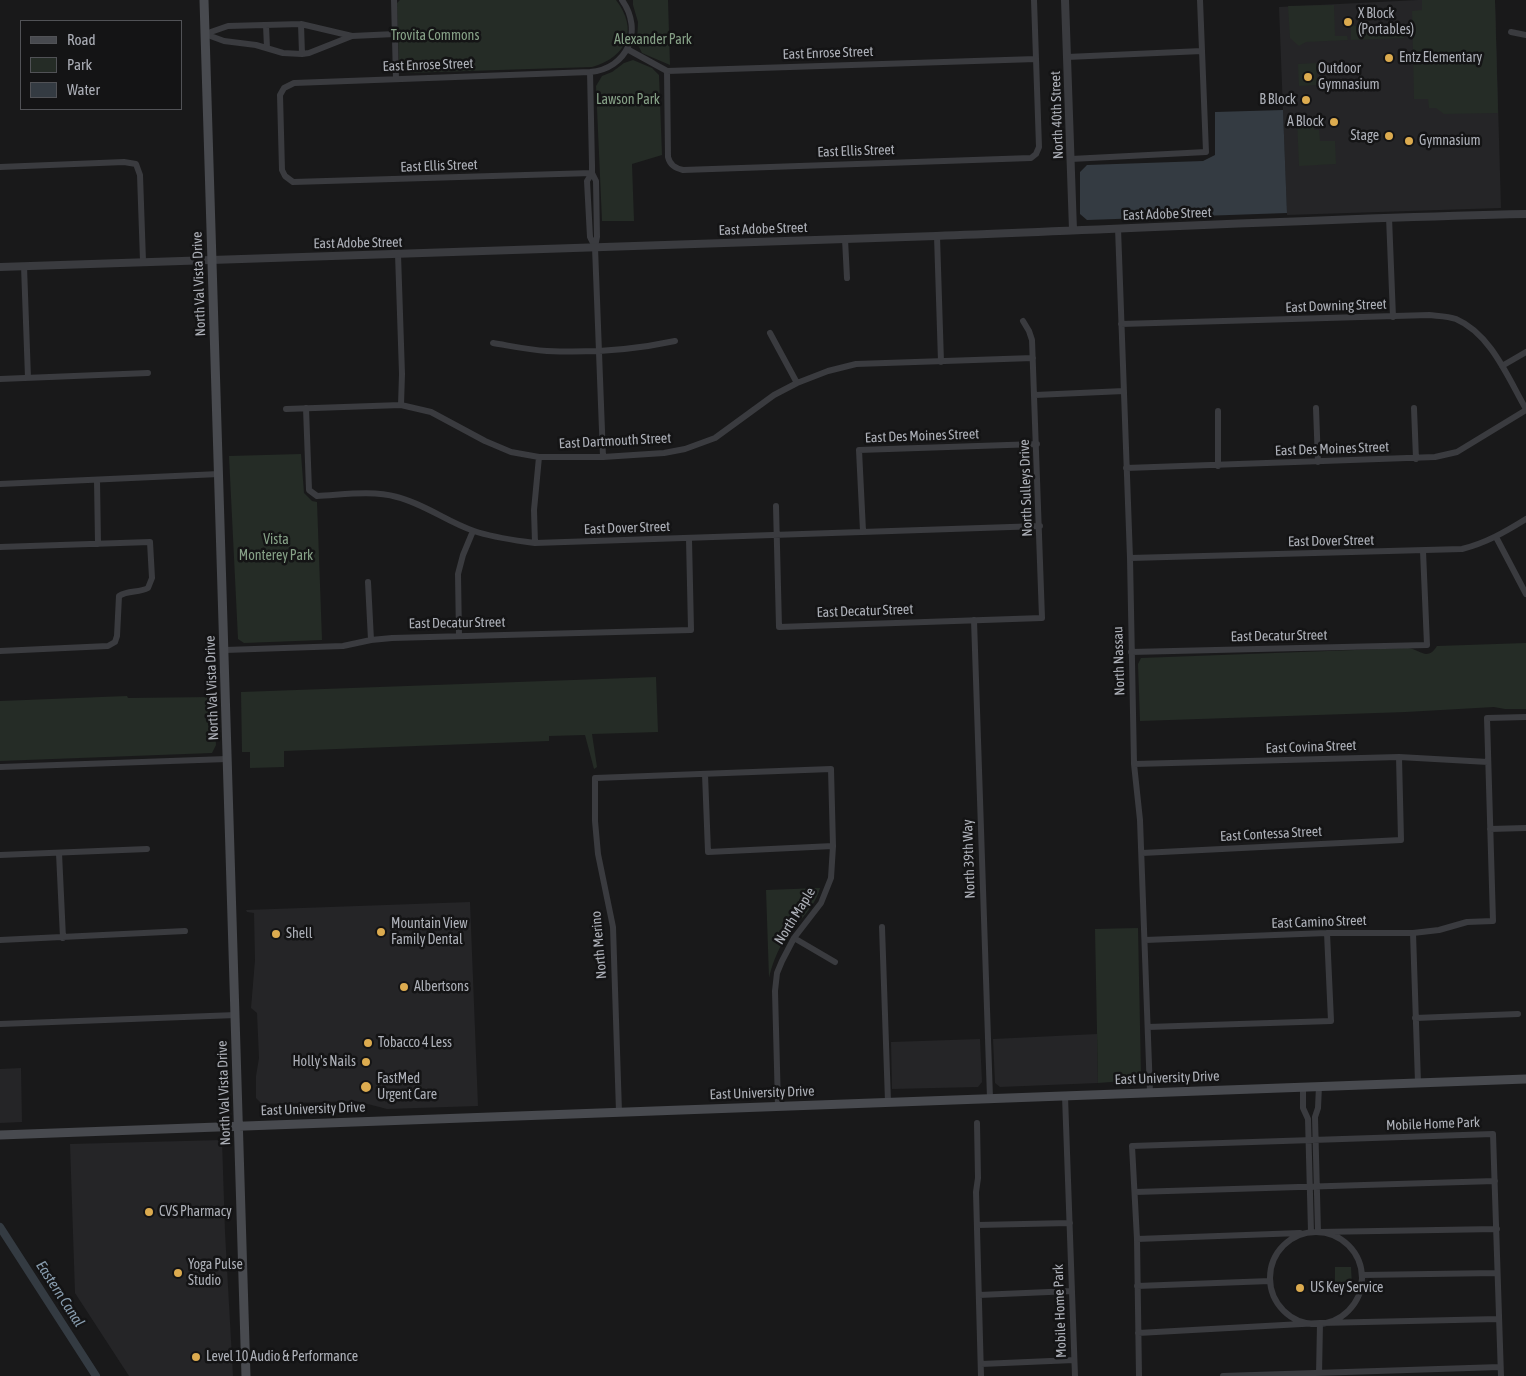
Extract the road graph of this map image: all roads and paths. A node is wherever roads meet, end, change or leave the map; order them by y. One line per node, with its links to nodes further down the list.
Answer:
1 (204, 0): 10 (main road, North Val Vista Drive)
2 (394, 0): 11 (street)
3 (622, 0): 15 (street)
4 (1034, 0): 19 (street)
5 (1065, 0): 18 (street, North 40th Street)
6 (1200, 0): 16 (street)
7 (301, 24): 8 (street); 13 (street); 17 (street)
8 (266, 25): 10 (street); 14 (street)
9 (1511, 32): 12 (street)
10 (205, 34): 14 (street); 37 (main road, North Val Vista Drive)
11 (395, 34): 13 (street); 22 (street)
12 (1526, 35)
13 (352, 36): 17 (street)
14 (267, 48): 17 (street)
15 (627, 50): 20 (street, East Enrose Street); 21 (street, East Enrose Street)
16 (1202, 51): 18 (street); 23 (street)
17 (302, 54)
18 (1067, 57): 23 (street, North 40th Street)
19 (1036, 59): 20 (street, East Enrose Street); 20 (street, East Ellis Street)
20 (667, 71)
21 (590, 72): 22 (street, East Enrose Street); 25 (street)
22 (396, 79): 26 (street, East Enrose Street)
23 (1071, 159): 32 (street, North 40th Street)
24 (0, 167): 38 (street)
25 (592, 173): 26 (street, East Ellis Street); 27 (street); 28 (street)
26 (287, 179)
27 (588, 205): 28 (street); 35 (street)
28 (596, 205): 35 (street)
29 (1526, 214): 30 (street, East Adobe Street)
30 (1389, 217): 31 (street, East Adobe Street); 42 (street)
31 (1118, 228): 32 (street, East Adobe Street); 44 (street, North Nassau)
32 (1073, 230): 33 (street, East Adobe Street)
33 (937, 236): 34 (street, East Adobe Street); 51 (street)
34 (845, 239): 35 (street, East Adobe Street); 41 (street)
35 (595, 247): 36 (street, East Adobe Street); 48 (street)
36 (398, 254): 37 (street, East Adobe Street); 59 (street)
37 (212, 259): 38 (street, East Adobe Street); 73 (main road, North Val Vista Drive)
38 (143, 261): 39 (street, East Adobe Street)
39 (24, 266): 40 (street, East Adobe Street); 54 (street)
40 (0, 267)
41 (847, 278)
42 (1394, 317): 44 (street, East Downing Street); 52 (street, East Downing Street)
43 (1024, 321): 50 (street, North Sulleys Drive)
44 (1121, 324): 57 (street, North Nassau)
45 (770, 333): 56 (street)
46 (675, 341): 48 (street)
47 (493, 343): 48 (street)
48 (599, 350): 68 (street)
49 (1526, 352): 52 (street)
50 (1033, 358): 51 (street, East Dartmouth Street); 58 (street, North Sulleys Drive)
51 (940, 362): 56 (street, East Dartmouth Street)
52 (1502, 366): 64 (street, East Downing Street)
53 (148, 373): 54 (street)
54 (28, 378): 55 (street)
55 (0, 379)
56 (797, 382): 68 (street, East Dartmouth Street)
57 (1124, 391): 58 (street); 72 (street, North Nassau)
58 (1035, 395): 66 (street, North Sulleys Drive)
59 (401, 406): 61 (street, East Dartmouth Street); 67 (street, East Dartmouth Street)
60 (286, 408): 61 (street, East Dartmouth Street)
61 (306, 408): 79 (street, East Dover Street)
62 (1316, 408): 70 (street)
63 (1414, 408): 69 (street)
64 (1526, 409): 69 (street, East Des Moines Street)
65 (1218, 411): 71 (street)
66 (1037, 444): 78 (street, North Sulleys Drive); 80 (street, East Des Moines Street)
67 (539, 457): 68 (street, East Dartmouth Street); 84 (street)
68 (603, 457)
69 (1416, 459): 70 (street, East Des Moines Street)
70 (1318, 462): 71 (street, East Des Moines Street)
71 (1218, 466): 72 (street, East Des Moines Street)
72 (1126, 468): 88 (street, North Nassau)
73 (219, 474): 74 (street); 95 (main road, North Val Vista Drive)
74 (97, 480): 75 (street); 85 (street)
75 (0, 484)
76 (776, 506): 81 (street)
77 (1526, 520): 82 (street, East Dover Street)
78 (1040, 526): 80 (street, East Dover Street); 91 (street, North Sulleys Drive)
79 (473, 531): 84 (street, East Dover Street); 93 (street)
80 (863, 531): 81 (street, East Dover Street)
81 (776, 535): 83 (street, East Dover Street); 92 (street, East Decatur Street)
82 (1496, 538): 87 (street, East Dover Street); 90 (street)
83 (689, 539): 84 (street, East Dover Street); 93 (street, East Decatur Street)
84 (534, 543)
85 (98, 544): 86 (street); 96 (street)
86 (0, 548)
87 (1423, 551): 88 (street, East Dover Street); 97 (street, East Decatur Street)
88 (1130, 558): 97 (street, North Nassau)
89 (368, 582): 94 (street)
90 (1526, 594)
91 (1042, 618): 92 (street, East Decatur Street)
92 (974, 620): 132 (street, North 39th Way)
93 (458, 636): 94 (street, East Decatur Street)
94 (371, 640): 95 (street, East Decatur Street)
95 (224, 650): 100 (main road, North Val Vista Drive)
96 (0, 651)
97 (1131, 652): 102 (street, North Nassau)
98 (1526, 717): 101 (street)
99 (1399, 757): 101 (street, East Covina Street); 102 (street, East Covina Street); 110 (street, East Contessa Street)
100 (227, 759): 103 (street); 122 (main road, North Val Vista Drive)
101 (1488, 762): 106 (street)
102 (1134, 764): 110 (street, North Nassau)
103 (0, 767)
104 (705, 774): 107 (street, North Maple); 107 (street); 135 (street, North Merino)
105 (1526, 828): 106 (street)
106 (1490, 829): 115 (street, East Camino Street)
107 (833, 846): 117 (street, North Maple)
108 (147, 849): 109 (street)
109 (60, 853): 111 (street); 116 (street)
110 (1142, 853): 119 (street, North Nassau)
111 (0, 855)
112 (882, 927): 133 (street)
113 (185, 931): 116 (street)
114 (1327, 933): 115 (street, East Camino Street); 119 (street, East Camino Street); 125 (street)
115 (1413, 933): 123 (street)
116 (63, 938): 118 (street)
117 (794, 938): 120 (street); 134 (street, North Maple)
118 (0, 940)
119 (1145, 940): 125 (street, North Nassau)
120 (835, 962)
121 (1518, 1014): 123 (street)
122 (236, 1015): 124 (street); 137 (main road, North Val Vista Drive)
123 (1415, 1018): 127 (street)
124 (0, 1024)
125 (1148, 1028): 130 (street, North Nassau)
126 (1526, 1079): 127 (main road, East University Drive)
127 (1418, 1083): 128 (main road, East University Drive)
128 (1319, 1086): 129 (main road, East University Drive); 139 (street)
129 (1303, 1087): 130 (main road, East University Drive); 139 (street)
130 (1150, 1092): 131 (main road, East University Drive)
131 (1065, 1096): 132 (main road, East University Drive); 144 (street, Mobile Home Park)
132 (990, 1098): 133 (main road, East University Drive)
133 (888, 1102): 134 (main road, East University Drive)
134 (778, 1106): 135 (main road, East University Drive)
135 (619, 1112): 137 (main road, East University Drive)
136 (977, 1123): 145 (street)
137 (239, 1126): 138 (main road, East University Drive); 162 (main road, North Val Vista Drive)
138 (0, 1136)
139 (1312, 1141): 140 (street, Mobile Home Park); 141 (street); 142 (street); 143 (street, Mobile Home Park)
140 (1495, 1181): 141 (street); 146 (street, Mobile Home Park)
141 (1318, 1186): 142 (street); 147 (street)
142 (1310, 1187): 143 (street); 147 (street)
143 (1135, 1192): 148 (street)
144 (1070, 1223): 145 (street); 153 (street, Mobile Home Park)
145 (977, 1225): 154 (street)
146 (1497, 1229): 147 (street); 149 (street, Mobile Home Park)
147 (1311, 1232): 148 (street); 150 (street); 151 (street)
148 (1136, 1239): 152 (street)
149 (1497, 1273): 150 (street); 155 (street, Mobile Home Park)
150 (1362, 1275): 156 (street)
151 (1270, 1281): 152 (street); 156 (street)
152 (1137, 1286): 157 (street)
153 (1072, 1291): 154 (street); 158 (street, Mobile Home Park)
154 (978, 1295): 159 (street)
155 (1499, 1319): 156 (street); 160 (street, Mobile Home Park)
156 (1320, 1323): 157 (street); 161 (street)
157 (1138, 1333): 165 (street)
158 (1074, 1360): 159 (street); 164 (street, Mobile Home Park)
159 (980, 1364): 163 (street)
160 (1500, 1367): 161 (street); 167 (street, Mobile Home Park)
161 (1319, 1374): 166 (street)
162 (246, 1376)
163 (981, 1376)
164 (1075, 1376)
165 (1139, 1376)
166 (1223, 1376)
167 (1501, 1376)

